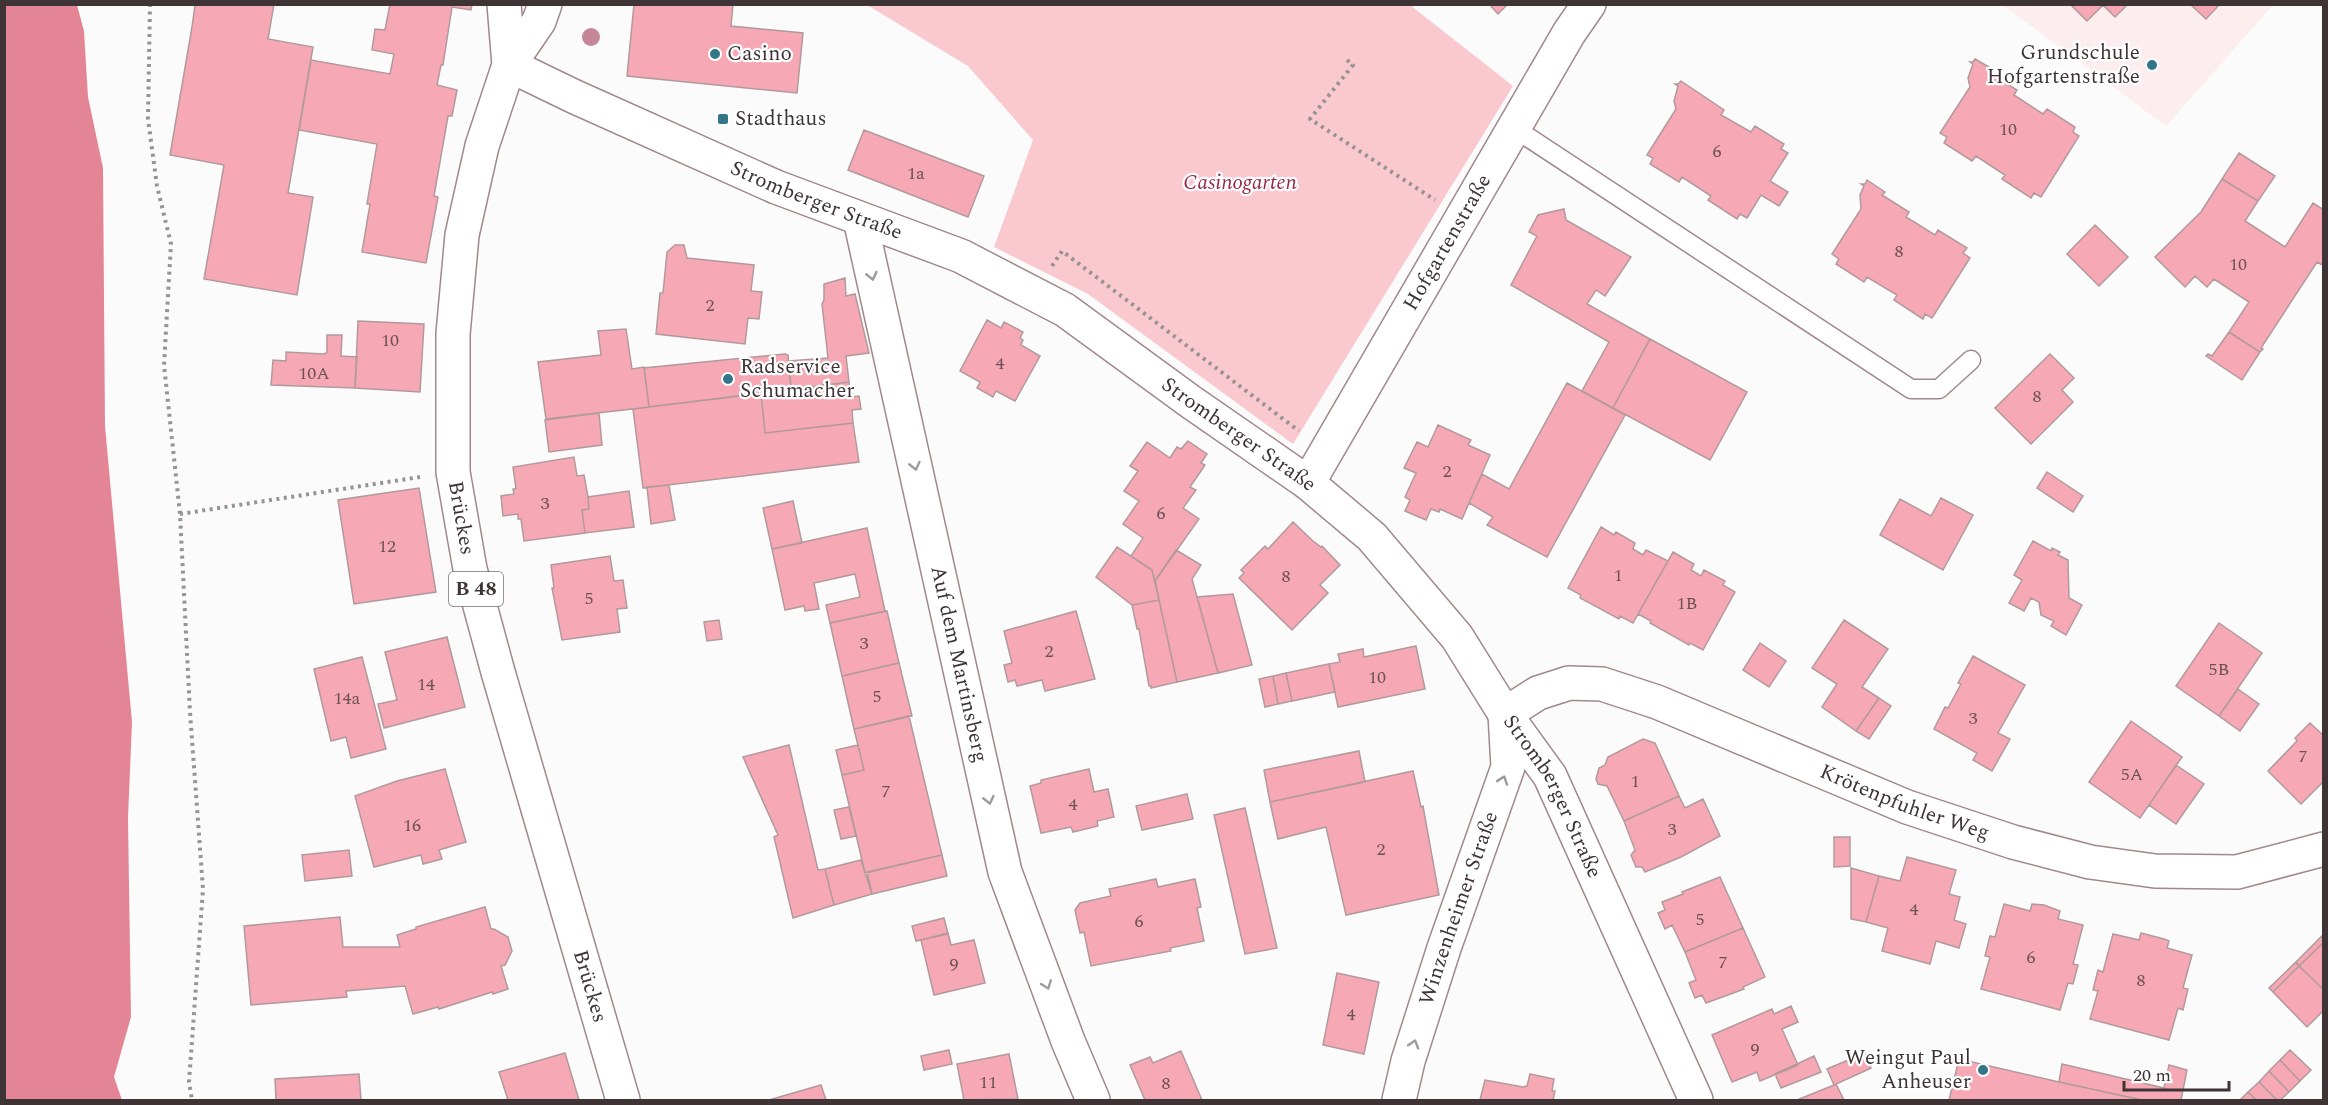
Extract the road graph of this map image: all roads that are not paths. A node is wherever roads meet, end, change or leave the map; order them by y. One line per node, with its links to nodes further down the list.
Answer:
1 (504, 4): 4 (street, Brückes / B 48)
2 (545, 4): 4 (street, Brückes)
3 (1589, 4): 5 (street, Hofgartenstraße)
4 (509, 65): 6 (street, Stromberger Straße); 11 (street, Brückes / B 48)
5 (1514, 128): 7 (lane); 8 (street, Hofgartenstraße)
6 (860, 219): 8 (street, Stromberger Straße); 12 (street, Auf dem Martinsberg, one-way to 12)
7 (1971, 360)
8 (1308, 483): 9 (street, Stromberger Straße)
9 (1504, 714): 10 (street, Krötenpfuhler Weg); 13 (street, Winzenheimer Straße, one-way to 9); 14 (street, Stromberger Straße)
10 (2324, 849)
11 (623, 1101)
12 (1093, 1101)
13 (1399, 1101)
14 (1696, 1101)

